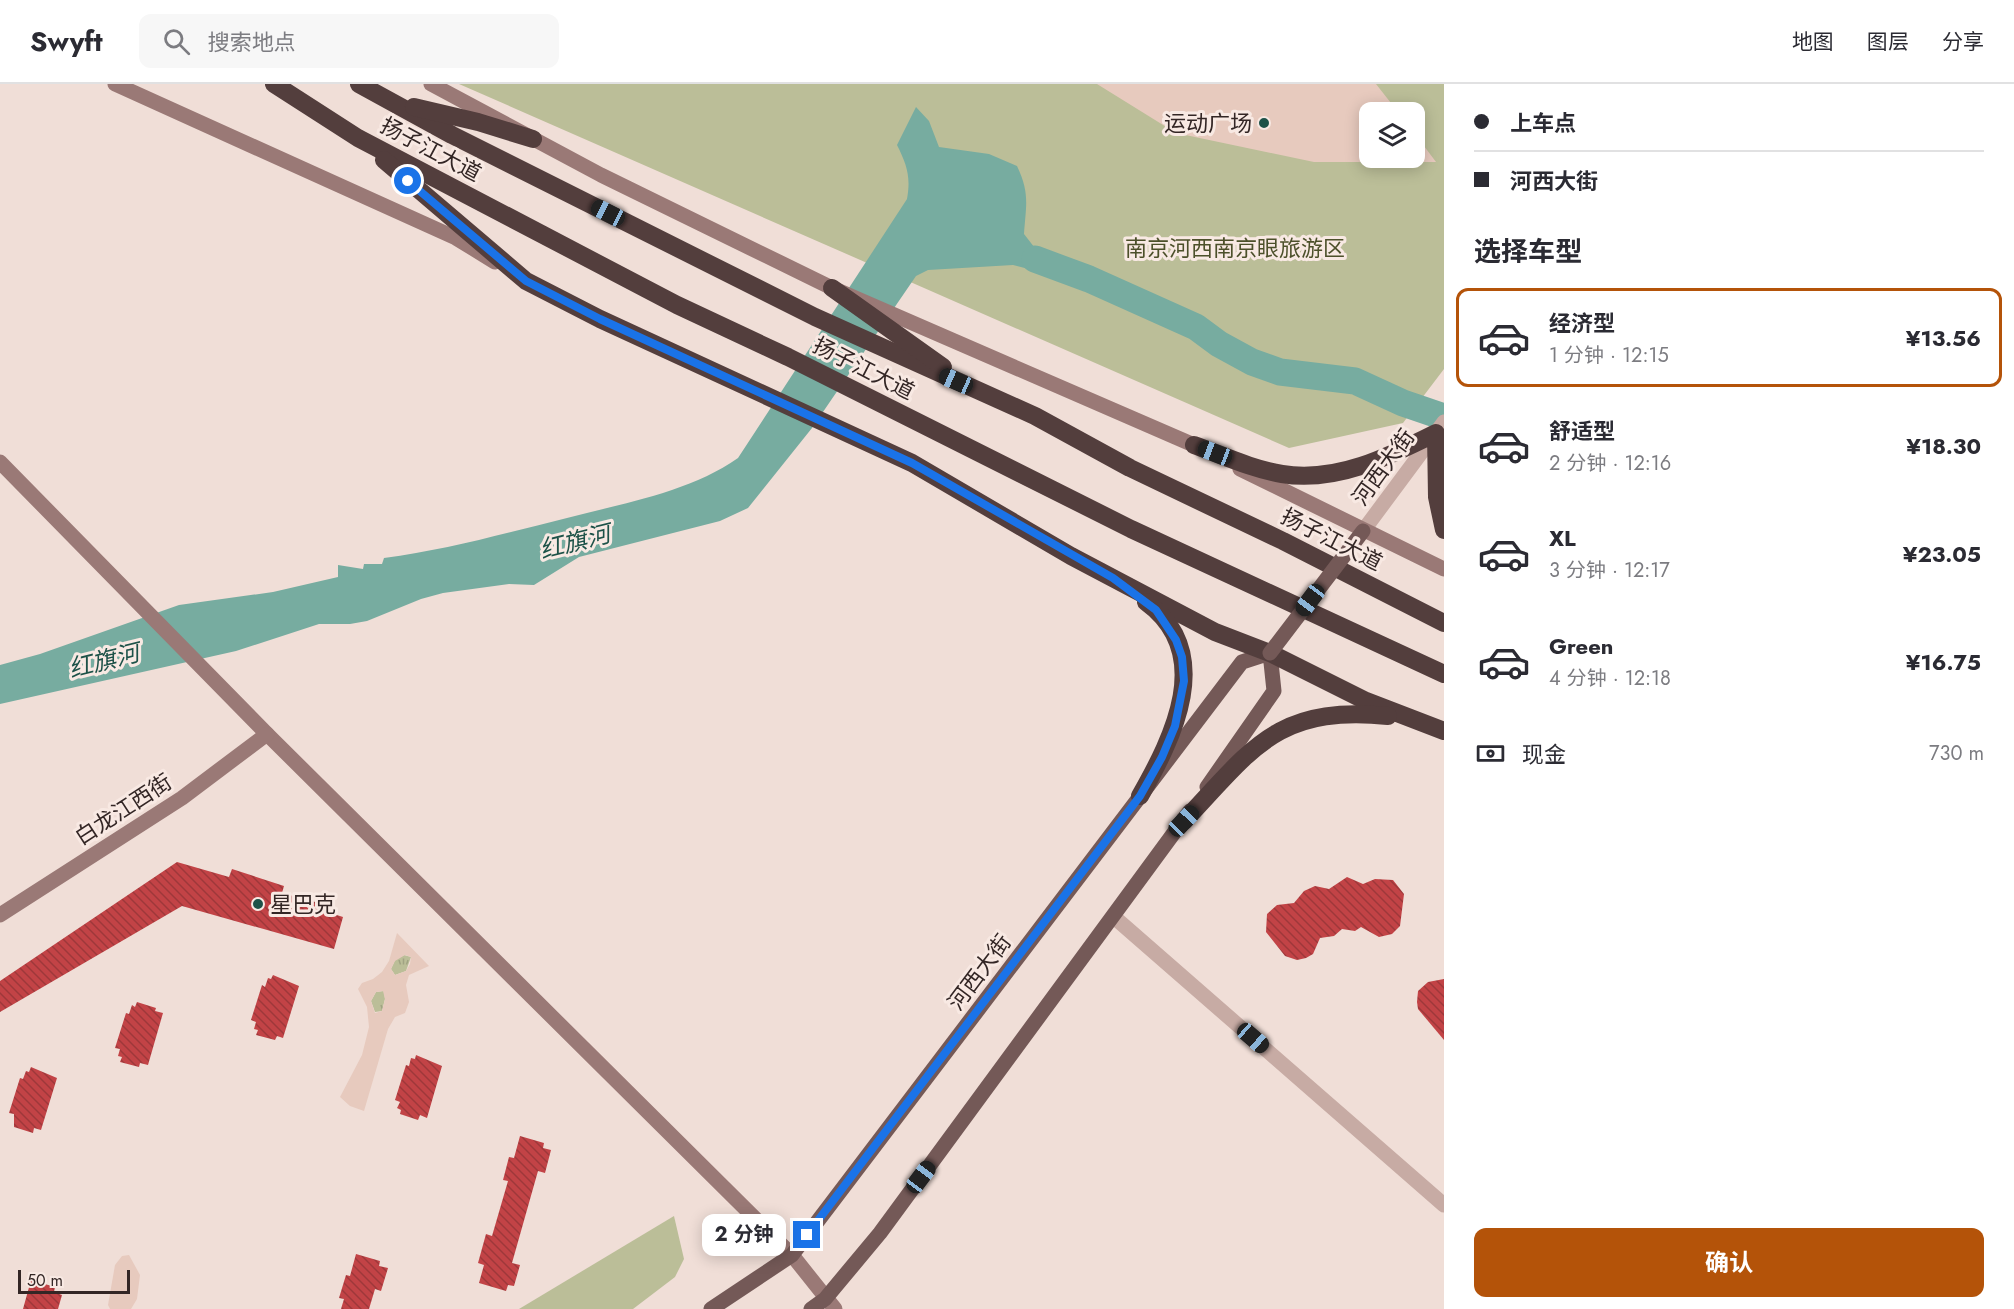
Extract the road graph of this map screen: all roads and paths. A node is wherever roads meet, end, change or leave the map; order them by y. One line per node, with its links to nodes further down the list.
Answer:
1 (114, 84): 8 (street)
2 (274, 84): 6 (highway, 扬子江大道)
3 (359, 84): 5 (highway, 扬子江大道)
4 (431, 84): 7 (street)
5 (391, 101): 7 (highway); 11 (highway, 扬子江大道)
6 (358, 138): 8 (highway); 21 (highway, 扬子江大道)
7 (533, 140): 9 (street)
8 (526, 281): 18 (highway)
9 (832, 288): 10 (highway)
10 (897, 324): 11 (highway); 13 (street, 扬子江大道)
11 (974, 388): 19 (highway, 扬子江大道)
12 (1439, 429): 13 (highway); 15 (highway); 16 (street, 河西大街)
13 (1194, 445): 16 (street, 扬子江大道)
14 (0, 462): 24 (street)
15 (1444, 530)
16 (1364, 531): 17 (street, 扬子江大道); 20 (main road, 河西大街, bridge)
17 (1444, 569)
18 (1113, 578): 20 (highway); 25 (highway)
19 (1444, 623)
20 (1270, 653): 22 (highway); 25 (main road, 河西大街); 26 (main road)
21 (1444, 674)
22 (1421, 722): 23 (highway); 26 (highway)
23 (1444, 731)
24 (267, 734): 27 (street, 白龙江西街); 30 (street)
25 (1140, 796): 30 (main road, 河西大街)
26 (1184, 821): 28 (main road)
27 (0, 915)
28 (1114, 917): 29 (street); 31 (main road)
29 (1444, 1205)
30 (792, 1255): 31 (street); 32 (main road, 河西大街)
31 (830, 1304): 33 (main road)
32 (711, 1309)
33 (811, 1309)

